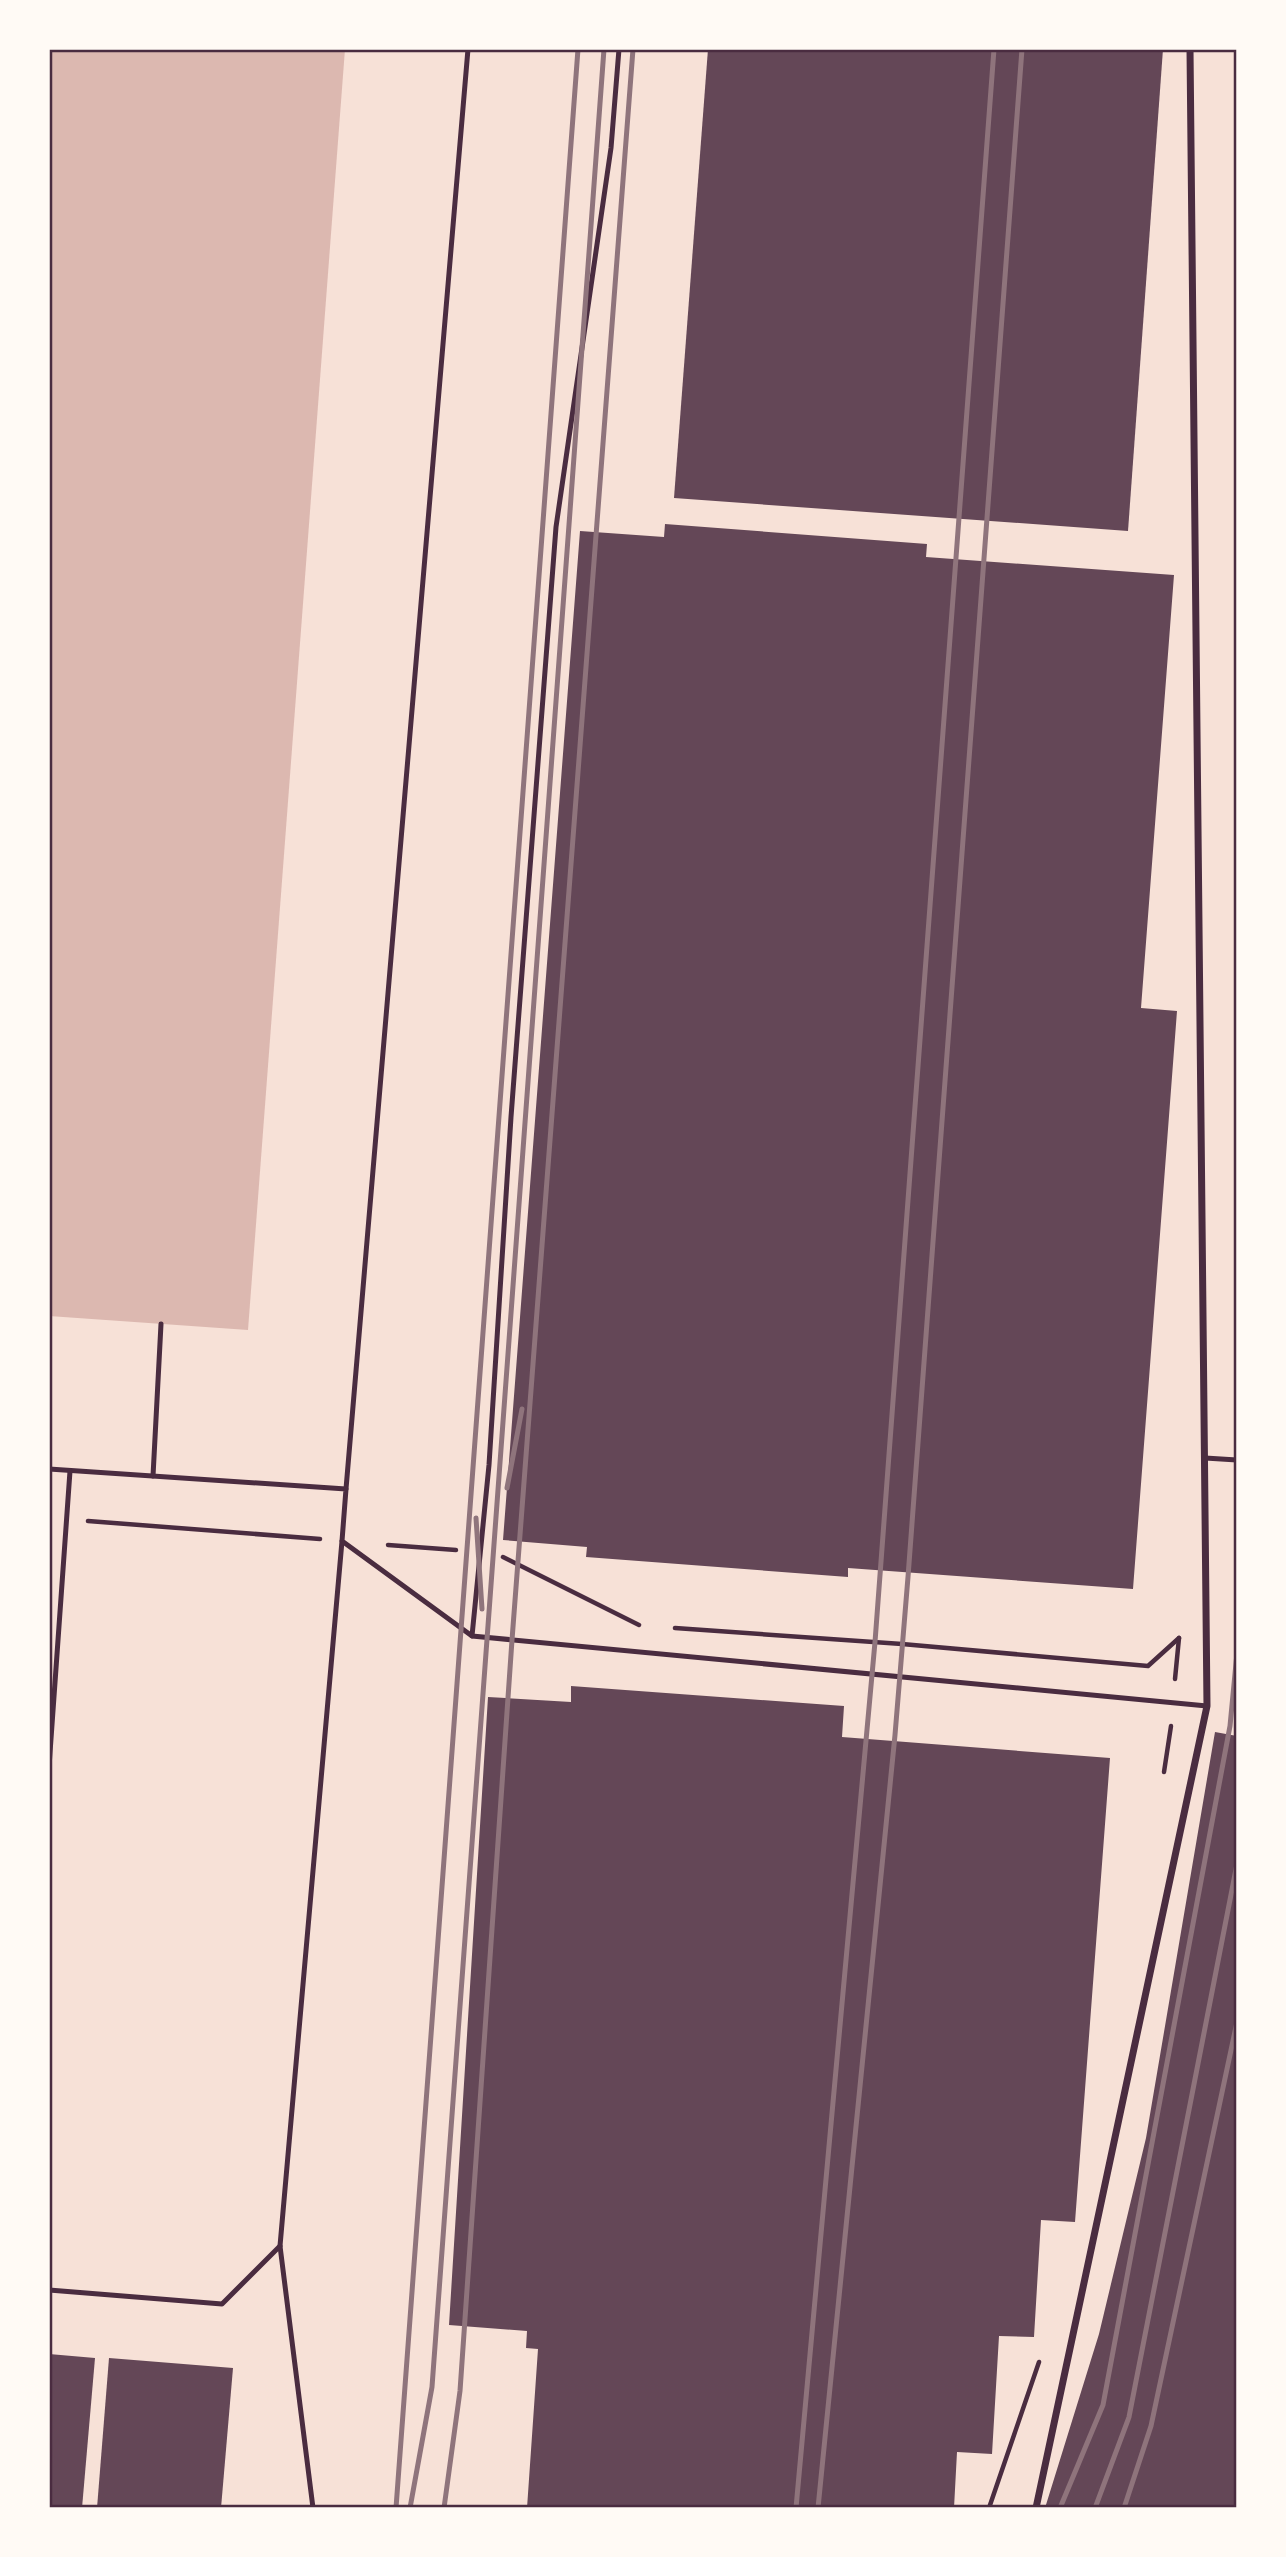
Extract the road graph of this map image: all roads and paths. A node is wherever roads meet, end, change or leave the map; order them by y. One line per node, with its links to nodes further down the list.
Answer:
1 (468, 49): 10 (lane)
2 (619, 49): 13 (lane)
3 (1190, 49): 5 (street)
4 (161, 1324): 9 (lane)
5 (1205, 1458): 6 (lane); 20 (street)
6 (1237, 1460)
7 (49, 1469): 8 (lane)
8 (70, 1471): 9 (lane); 11 (lane)
9 (153, 1476): 10 (lane)
10 (346, 1489): 12 (lane)
11 (67, 1520): 12 (path); 21 (lane)
12 (342, 1541): 13 (path); 17 (lane); 23 (lane)
13 (480, 1552): 14 (path); 17 (lane)
14 (650, 1626)
15 (1180, 1626): 18 (path)
16 (664, 1627): 18 (path)
17 (472, 1636): 19 (lane)
18 (1179, 1638): 19 (path)
19 (1173, 1703): 20 (lane); 22 (path)
20 (1207, 1706): 28 (street)
21 (49, 1767)
22 (1163, 1783)
23 (280, 2246): 24 (lane); 26 (lane)
24 (49, 2290)
25 (1039, 2360): 27 (path)
26 (313, 2508)
27 (989, 2508)
28 (1036, 2508)

